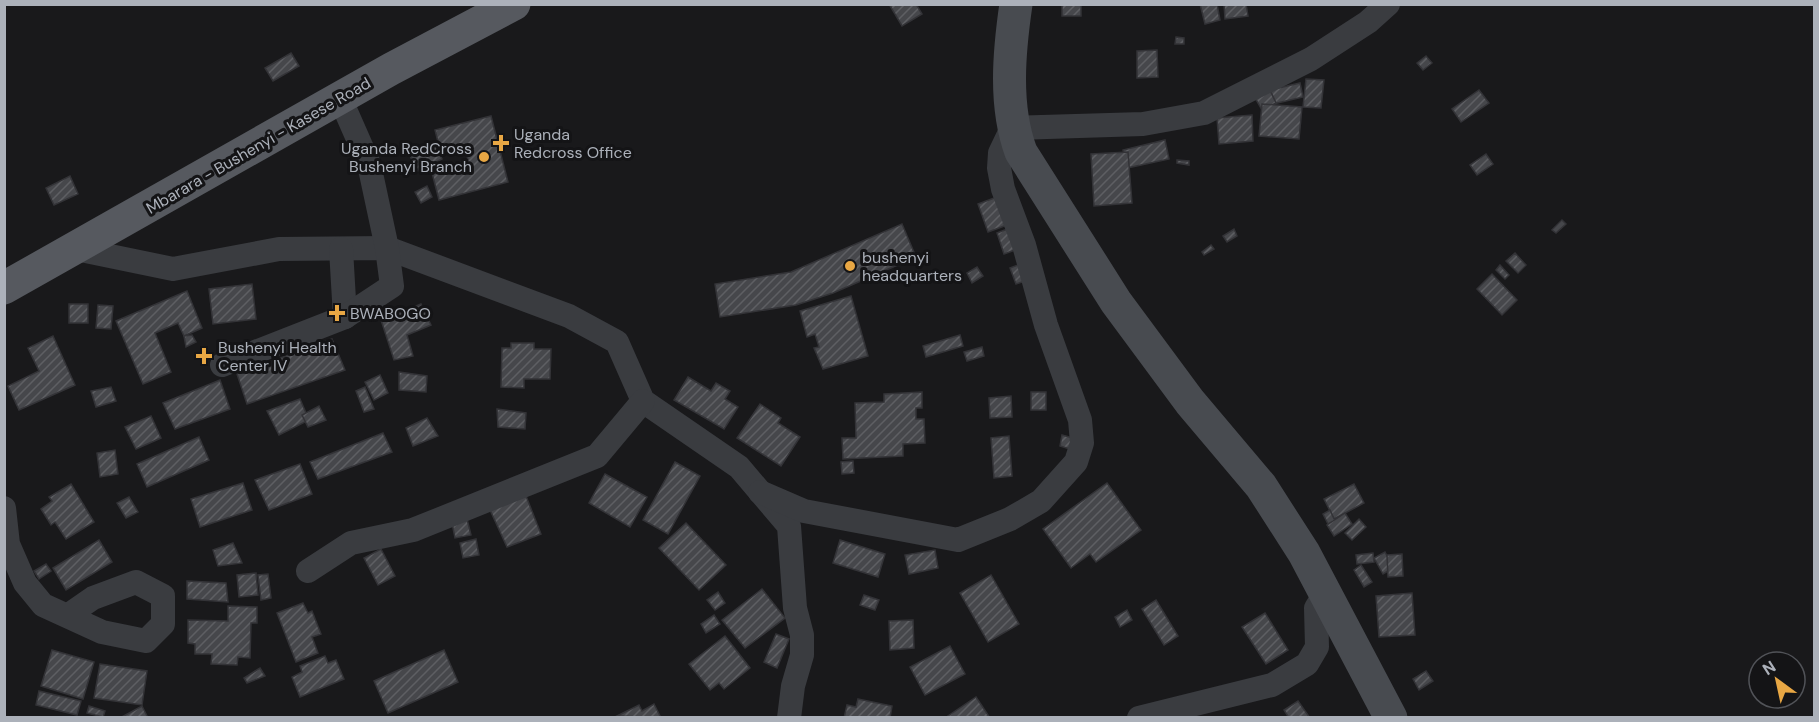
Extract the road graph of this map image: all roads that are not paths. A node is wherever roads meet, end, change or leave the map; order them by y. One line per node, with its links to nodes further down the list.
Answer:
1 (514, 4): 4 (main road, Mbarara - Bushenyi - Kasese Road)
2 (1016, 4): 5 (main road)
3 (1388, 4): 5 (street)
4 (340, 99): 6 (street); 7 (main road, Mbarara - Bushenyi - Kasese Road)
5 (1012, 128): 13 (street); 16 (main road)
6 (387, 248): 8 (street); 10 (street); 12 (street)
7 (76, 249): 8 (street); 9 (main road, Mbarara - Bushenyi - Kasese Road)
8 (341, 249): 10 (street)
9 (6, 279)
10 (345, 317): 11 (street)
11 (222, 365)
12 (643, 401): 13 (street); 15 (street)
13 (760, 492): 18 (street)
14 (4, 508): 17 (street)
15 (308, 571)
16 (1326, 592): 19 (street); 20 (main road)
17 (67, 616)
18 (789, 717)
19 (1139, 717)
20 (1391, 717)

